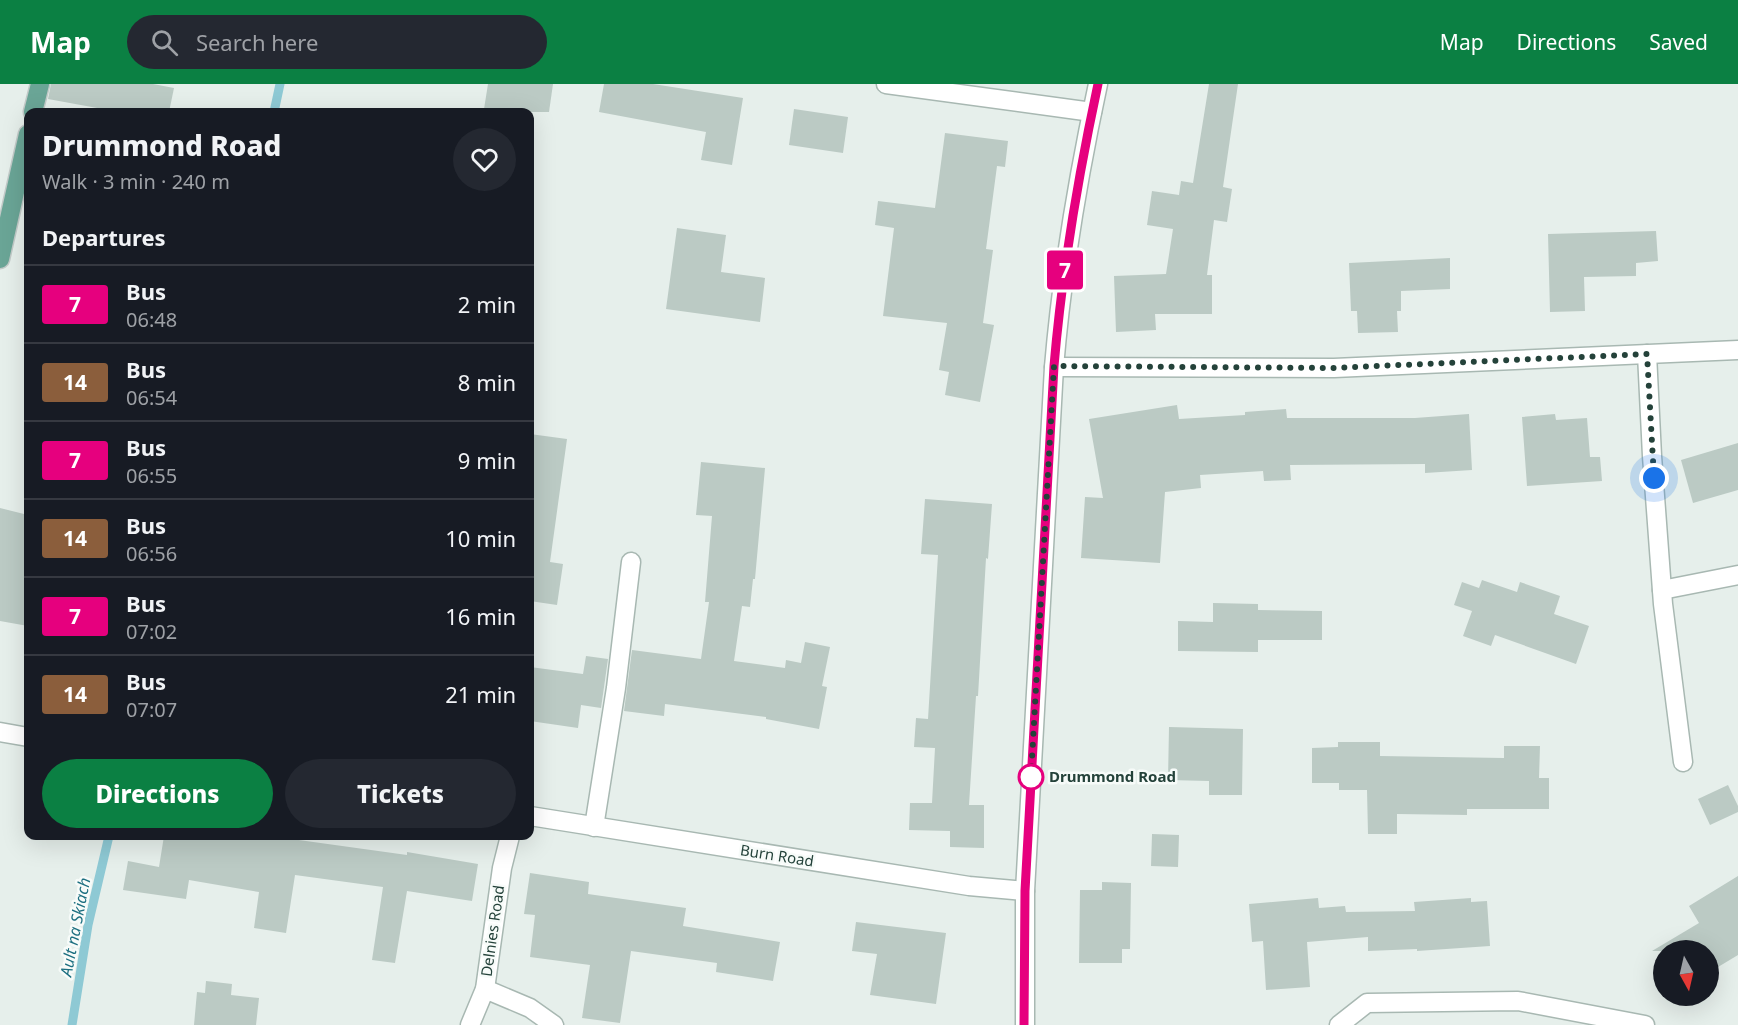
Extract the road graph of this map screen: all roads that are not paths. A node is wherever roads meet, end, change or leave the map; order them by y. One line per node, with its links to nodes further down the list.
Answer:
1 (40, 84): 4 (main road)
2 (886, 84): 5 (street)
3 (1098, 84): 5 (street)
4 (34, 108)
5 (1092, 112): 10 (street)
6 (24, 152): 7 (main road)
7 (0, 259)
8 (1738, 350): 9 (street)
9 (1647, 354): 10 (street); 13 (street)
10 (1054, 366): 20 (street)
11 (631, 561): 18 (street)
12 (1738, 575): 13 (street)
13 (1662, 590): 16 (street)
14 (0, 732): 15 (street)
15 (24, 736)
16 (1683, 762)
17 (534, 817): 18 (street, Burn Road)
18 (594, 827): 20 (street, Burn Road)
19 (509, 840): 21 (street, Delnies Road)
20 (1025, 891): 24 (street)
21 (484, 989): 22 (street, Delnies Road); 23 (street)
22 (470, 1025)
23 (554, 1025)
24 (1024, 1025)
25 (1339, 1025): 26 (street)
26 (1646, 1025)

